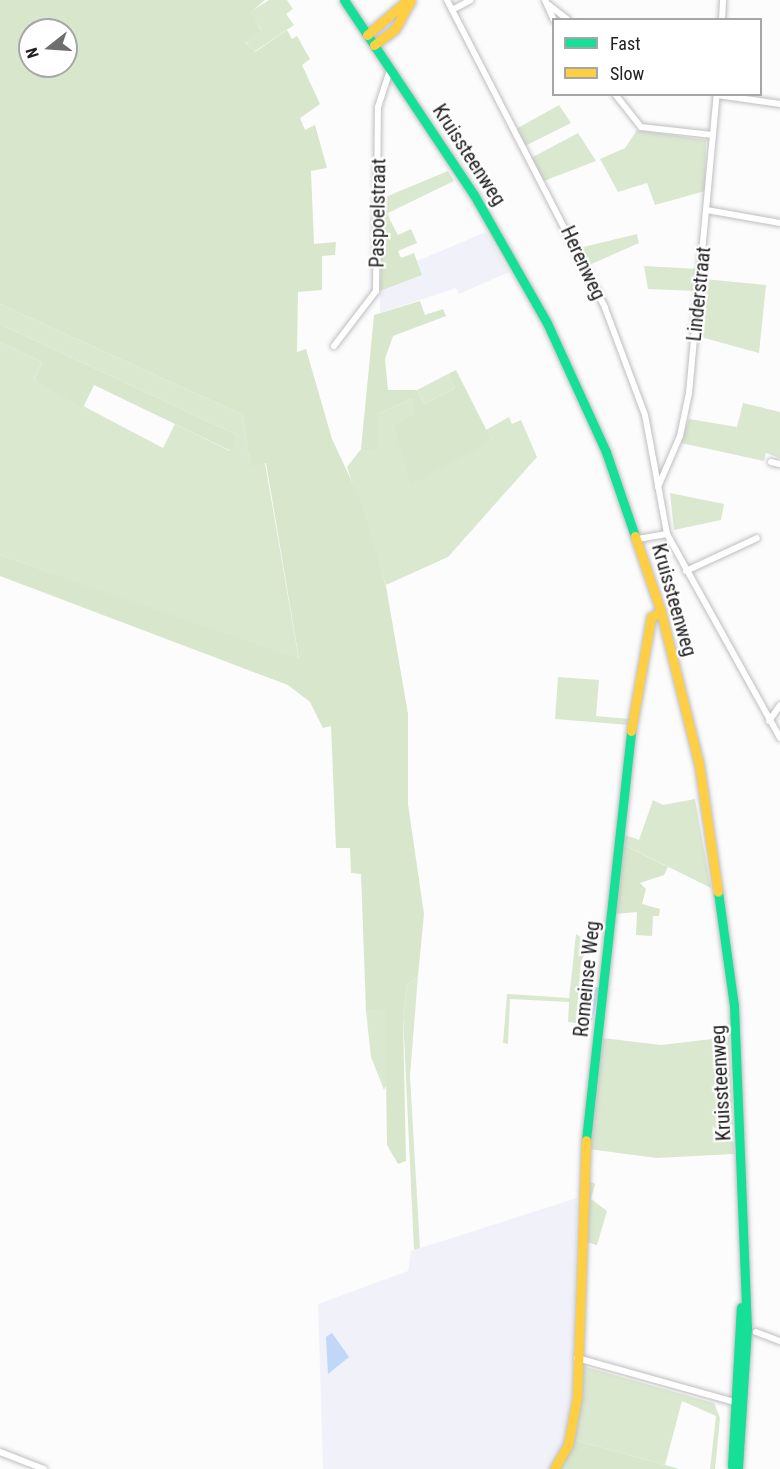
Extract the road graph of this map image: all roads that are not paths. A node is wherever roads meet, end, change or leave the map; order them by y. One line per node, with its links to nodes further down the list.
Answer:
1 (344, 0): 12 (main road, Kruissteenweg)
2 (405, 0): 12 (main road)
3 (411, 0): 13 (main road)
4 (447, 0): 8 (street, Herenweg)
5 (471, 0): 8 (street)
6 (723, 0): 11 (street)
7 (547, 3): 9 (street); 10 (street)
8 (452, 10): 25 (street, Herenweg)
9 (553, 18)
10 (566, 18)
11 (722, 18)
12 (367, 35): 13 (main road, Kruissteenweg)
13 (374, 45): 14 (main road, Kruissteenweg)
14 (390, 69): 22 (street, Paspoelstraat); 28 (main road, Kruissteenweg)
15 (617, 96): 19 (street)
16 (717, 96): 19 (street, Linderstraat)
17 (724, 96): 18 (street)
18 (780, 104)
19 (713, 135): 20 (street, Linderstraat)
20 (707, 210): 21 (street); 25 (street, Linderstraat)
21 (780, 223)
22 (334, 346)
23 (771, 462): 24 (street)
24 (780, 464)
25 (658, 488): 26 (street, Herenweg)
26 (667, 534): 28 (street); 29 (street, Herenweg)
27 (757, 538): 29 (street)
28 (638, 539): 30 (main road, Kruissteenweg)
29 (686, 571): 32 (street, Herenweg)
30 (661, 612): 36 (main road, Romeinse Weg); 37 (main road, Kruissteenweg)
31 (780, 705): 32 (street)
32 (769, 721): 33 (street, Herenweg)
33 (780, 738)
34 (756, 1332): 35 (street)
35 (780, 1341)
36 (577, 1358): 37 (street); 40 (main road)
37 (740, 1404): 41 (main road, Kruissteenweg); 42 (main road, Kruissteenweg)
38 (0, 1452): 39 (street)
39 (44, 1469)
40 (554, 1469)
41 (732, 1469)
42 (738, 1469)

